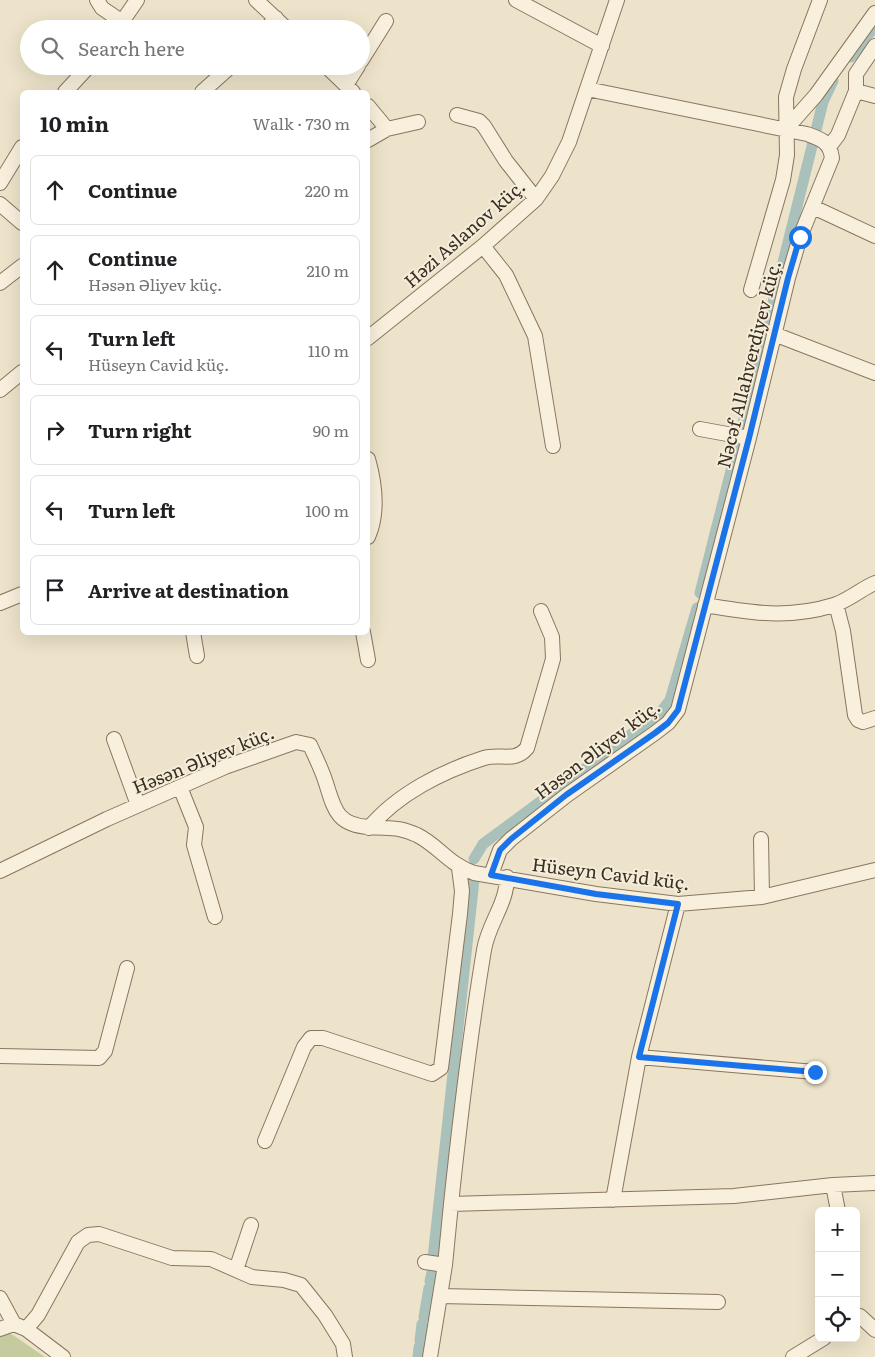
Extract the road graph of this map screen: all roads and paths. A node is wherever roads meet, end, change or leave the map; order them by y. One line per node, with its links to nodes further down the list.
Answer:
1 (97, 0): 9 (street)
2 (137, 0): 10 (street)
3 (256, 0): 8 (street)
4 (516, 0): 12 (street)
5 (617, 0): 12 (street, Həzi Aslanov küç.)
6 (820, 0): 28 (street)
7 (875, 13): 28 (street)
8 (276, 18)
9 (114, 20)
10 (123, 20)
11 (386, 21): 14 (street)
12 (602, 46): 20 (street, Həzi Aslanov küç.)
13 (875, 46): 23 (street)
14 (370, 47)
15 (81, 75): 21 (street)
16 (221, 75): 22 (street)
17 (335, 75): 19 (street)
18 (355, 75): 19 (street)
19 (350, 89)
20 (587, 89): 28 (street); 34 (street, Həzi Aslanov küç.)
21 (67, 90)
22 (204, 90)
23 (856, 91): 24 (street); 31 (street)
24 (875, 96)
25 (370, 108): 29 (street)
26 (458, 115): 34 (street)
27 (418, 122): 29 (street)
28 (786, 128): 31 (street); 42 (street)
29 (387, 129): 30 (street)
30 (370, 139)
31 (825, 143): 36 (street, Nəcəf Allahverdiyev küç.)
32 (20, 150): 33 (street)
33 (0, 183)
34 (536, 199): 39 (street, Həzi Aslanov küç.)
35 (0, 204): 37 (street)
36 (813, 207): 38 (street); 43 (street, Nəcəf Allahverdiyev küç.)
37 (20, 221)
38 (875, 236)
39 (483, 246): 44 (street, Həzi Aslanov küç.); 50 (street)
40 (20, 268): 41 (street)
41 (0, 283)
42 (751, 290)
43 (774, 334): 45 (street); 49 (street, Nəcəf Allahverdiyev küç.)
44 (370, 336)
45 (875, 373)
46 (20, 374): 47 (street)
47 (0, 390)
48 (700, 429): 49 (street)
49 (749, 438): 56 (street, Nəcəf Allahverdiyev küç.)
50 (553, 446)
51 (370, 467): 52 (street)
52 (370, 532)
53 (875, 583): 57 (street)
54 (20, 595): 55 (street)
55 (0, 603)
56 (705, 604): 57 (street); 72 (street, Həsən Əliyev küç.)
57 (836, 604): 63 (street)
58 (541, 611): 67 (street)
59 (194, 635): 61 (street)
60 (364, 635): 62 (street)
61 (197, 656)
62 (368, 660)
63 (875, 718)
64 (114, 739): 66 (street)
65 (180, 787): 66 (street, Həsən Əliyev küç.); 67 (street, Həsən Əliyev küç.); 76 (street)
66 (138, 805): 71 (street, Həsən Əliyev küç.)
67 (369, 828): 69 (street, Həsən Əliyev küç.)
68 (760, 839): 74 (street)
69 (459, 868): 72 (street, Hüseyn Cavid küç.); 81 (street)
70 (875, 870): 74 (street, Hüseyn Cavid küç.)
71 (0, 871)
72 (491, 875): 73 (street, Hüseyn Cavid küç.)
73 (507, 877): 75 (street, Hüseyn Cavid küç.); 85 (street)
74 (762, 897): 75 (street, Hüseyn Cavid küç.)
75 (678, 904): 79 (street)
76 (215, 917)
77 (127, 968): 78 (street)
78 (0, 1056)
79 (639, 1057): 80 (street); 84 (street)
80 (815, 1072)
81 (265, 1141)
82 (875, 1183): 83 (street)
83 (833, 1185): 84 (street); 86 (street)
84 (613, 1200): 85 (street)
85 (450, 1204): 89 (street)
86 (837, 1207)
87 (251, 1225): 90 (street)
88 (425, 1262): 89 (street)
89 (445, 1265): 91 (street)
90 (236, 1270): 95 (street); 100 (street)
91 (440, 1296): 93 (street); 101 (street)
92 (0, 1298): 95 (street)
93 (718, 1302)
94 (860, 1315): 97 (street)
95 (20, 1326): 96 (street); 99 (street)
96 (0, 1329)
97 (875, 1330)
98 (817, 1342): 102 (street)
99 (63, 1357)
100 (345, 1357)
101 (430, 1357)
102 (793, 1357)

